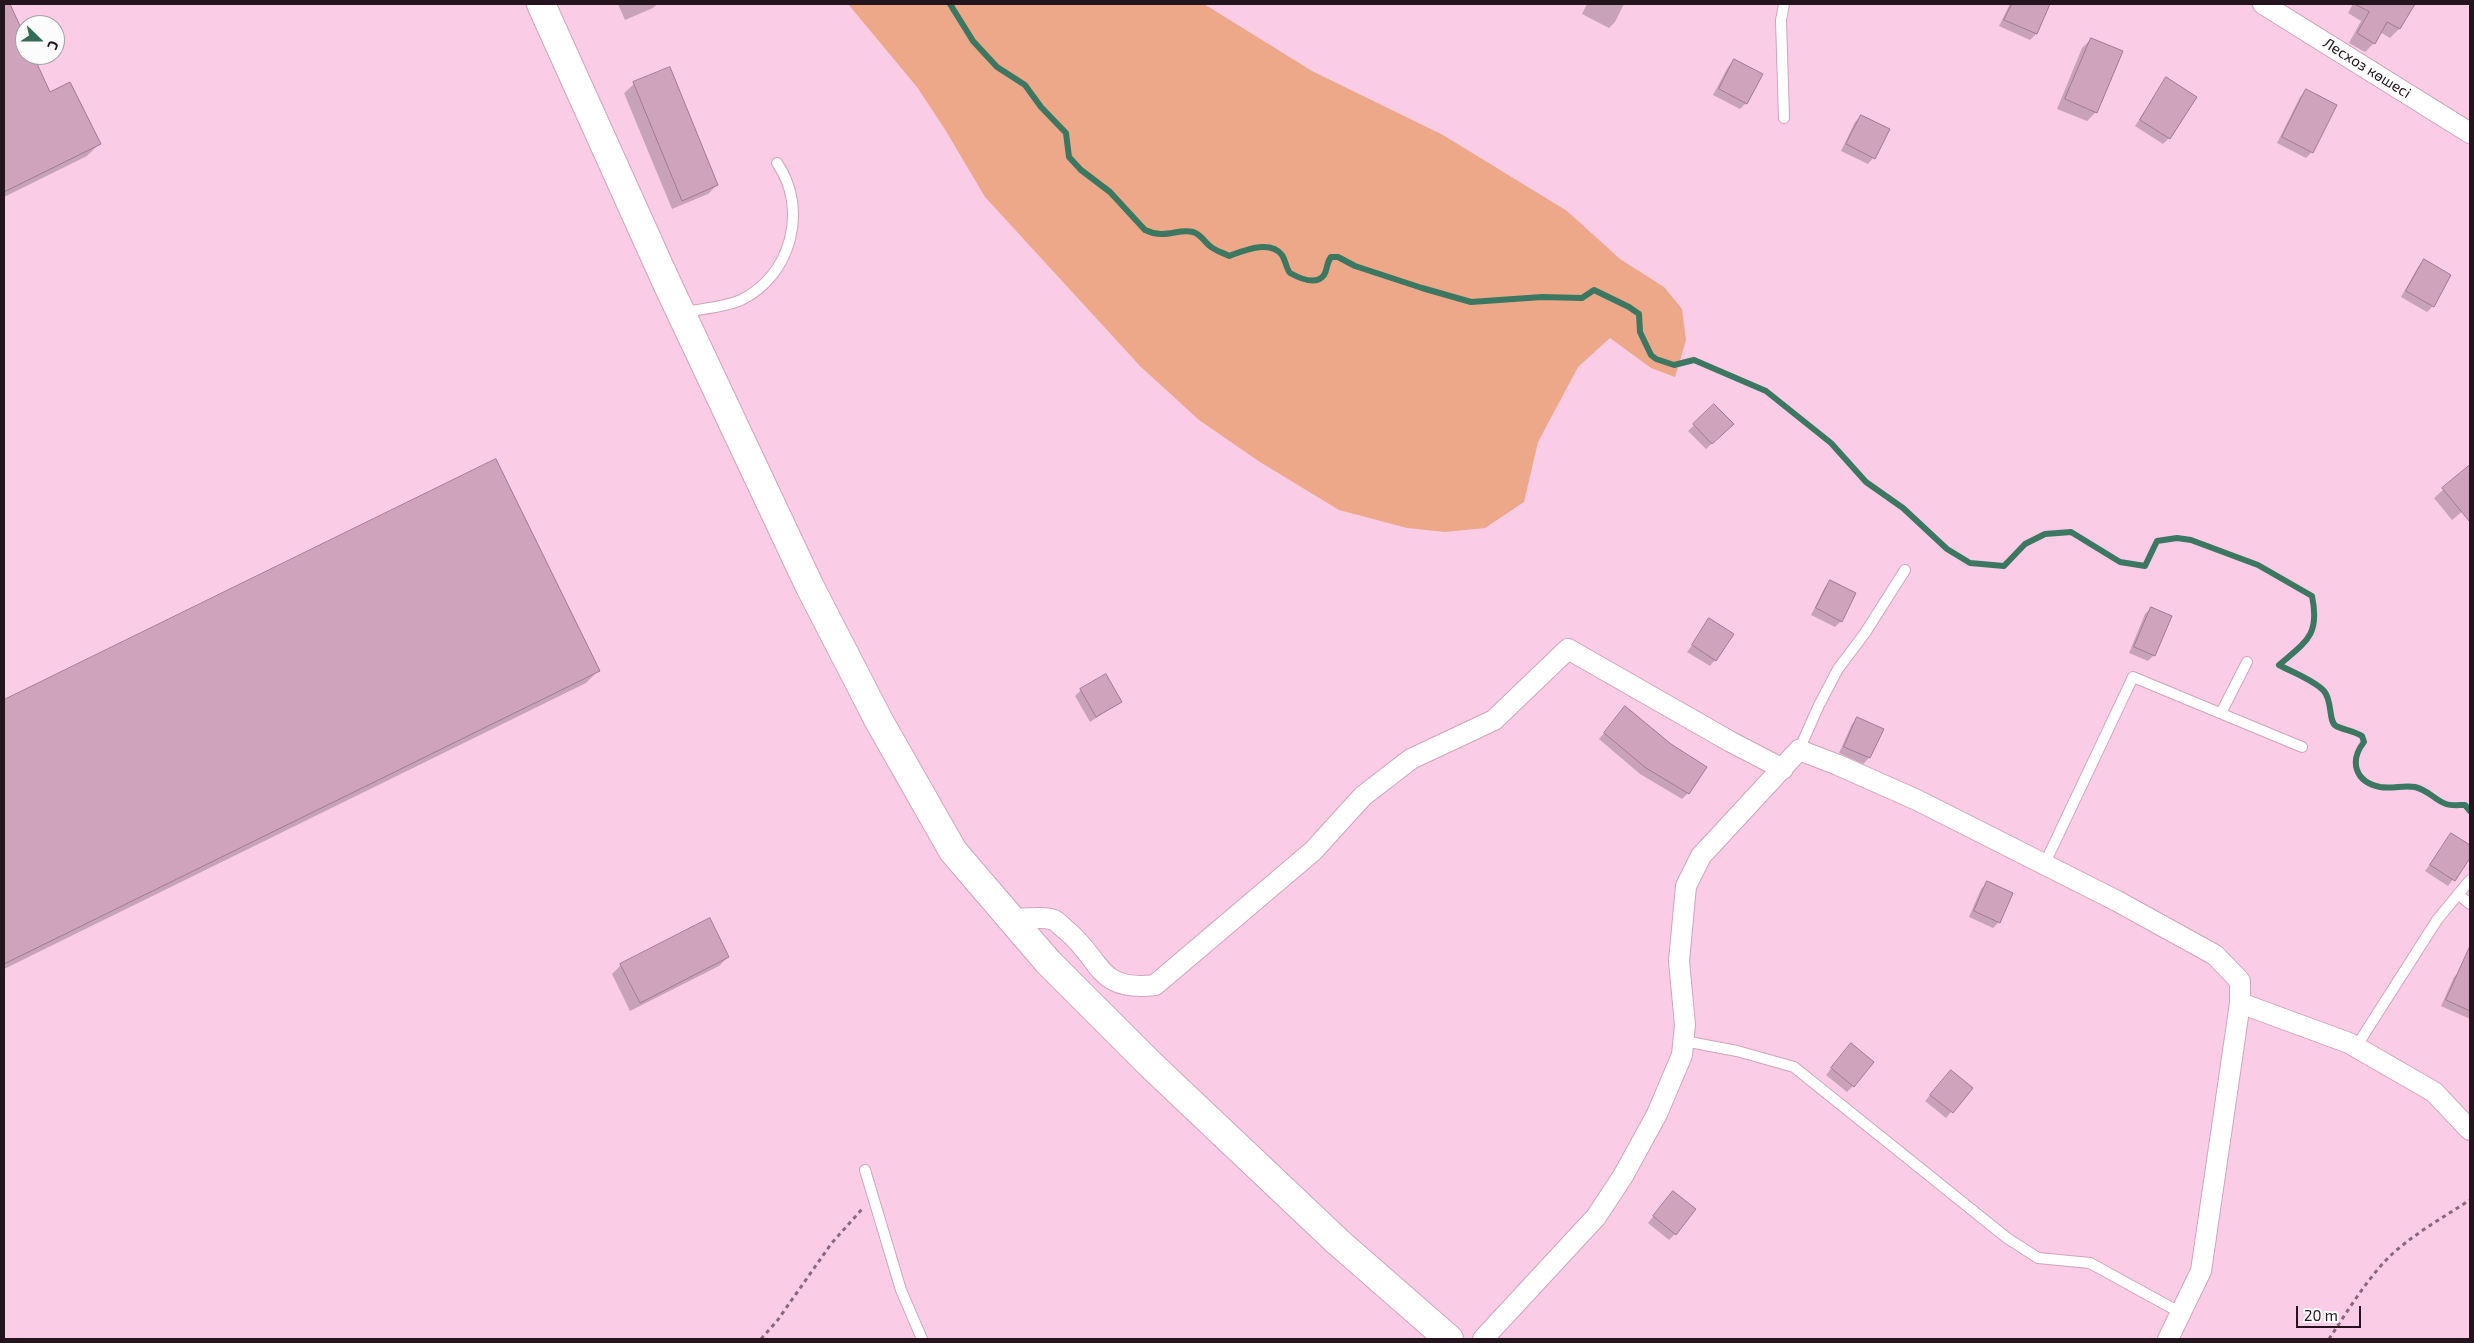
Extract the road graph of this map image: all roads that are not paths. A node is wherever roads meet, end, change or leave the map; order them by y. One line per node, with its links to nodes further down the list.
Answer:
1 (541, 4): 7 (street)
2 (1784, 4): 4 (lane)
3 (2263, 4): 5 (street, Лесхоз көшесі)
4 (1784, 118)
5 (2470, 133)
6 (777, 163): 7 (lane)
7 (680, 313): 18 (street)
8 (1905, 570): 12 (lane)
9 (2247, 662): 10 (lane)
10 (2221, 713): 11 (lane); 14 (lane)
11 (2302, 747)
12 (1799, 750): 13 (street); 14 (street)
13 (1783, 769): 18 (street); 20 (street)
14 (2045, 863): 19 (street)
15 (2470, 880): 16 (lane)
16 (2458, 894): 17 (lane); 21 (lane)
17 (2470, 904)
18 (1011, 919): 26 (street)
19 (2240, 1003): 21 (street); 24 (street)
20 (1684, 1041): 24 (lane); 27 (street)
21 (2356, 1047): 22 (street)
22 (2470, 1130)
23 (865, 1170): 25 (lane)
24 (2180, 1313): 28 (street)
25 (922, 1339)
26 (1449, 1339)
27 (1483, 1339)
28 (2168, 1339)

